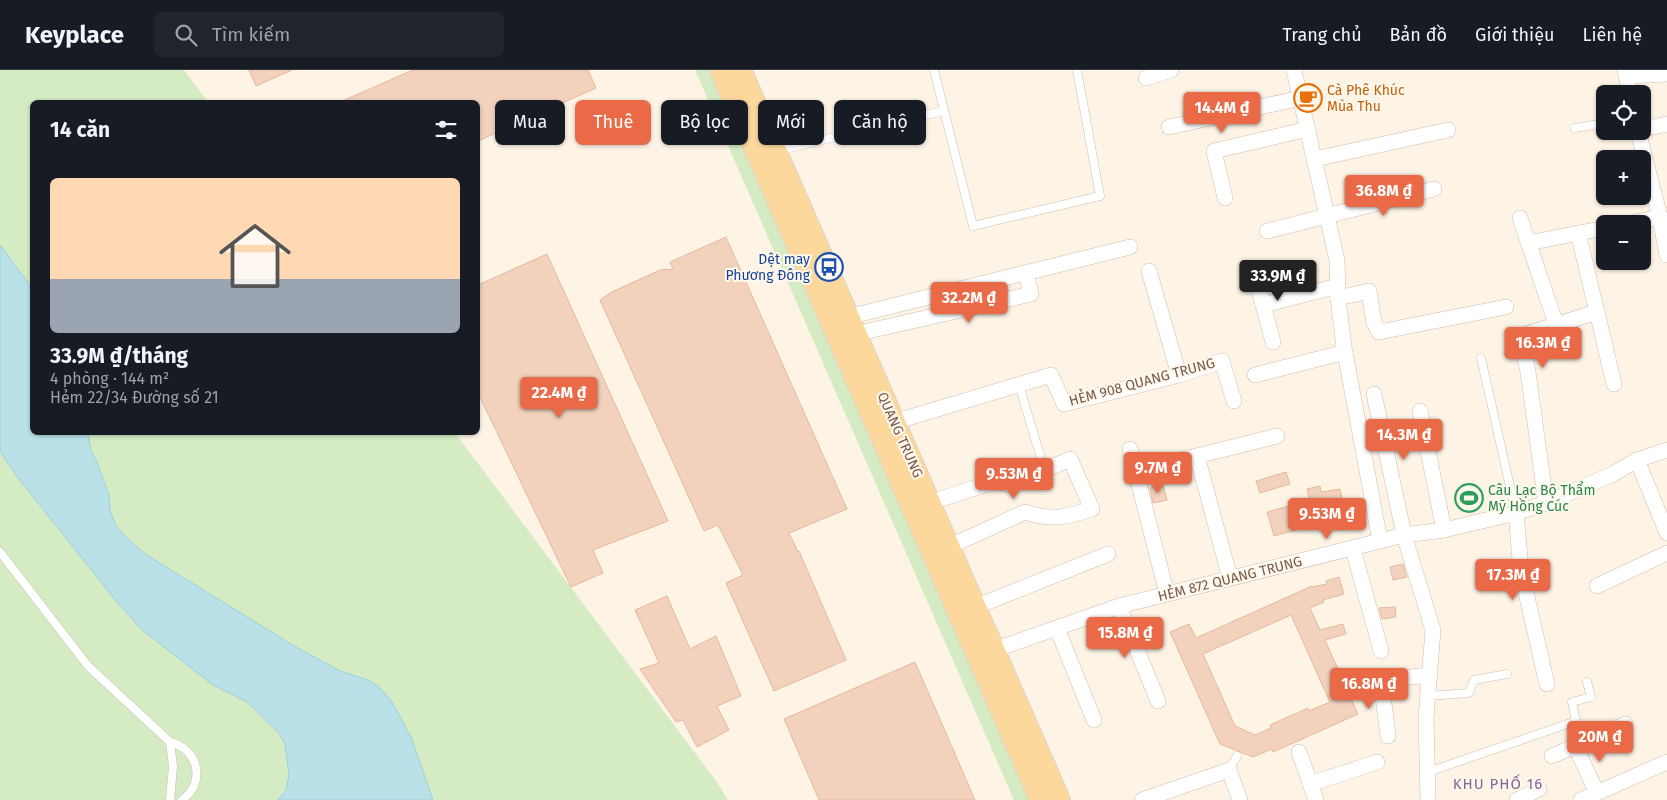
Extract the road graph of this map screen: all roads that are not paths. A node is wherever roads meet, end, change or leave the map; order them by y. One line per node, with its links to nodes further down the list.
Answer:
1 (721, 70): 104 (main road, QUANG TRUNG)
2 (740, 70): 20 (main road, QUANG TRUNG)
3 (934, 70): 11 (lane)
4 (1077, 70): 11 (lane)
5 (1171, 70): 9 (street)
6 (1294, 70): 10 (street)
7 (1625, 73): 8 (street)
8 (1667, 74)
9 (1146, 78)
10 (1301, 98): 14 (street); 17 (street)
11 (943, 111): 20 (lane)
12 (1596, 124): 16 (lane)
13 (1667, 124): 15 (street)
14 (1168, 127)
15 (1651, 127)
16 (1575, 128)
17 (1308, 129): 21 (street); 23 (street)
18 (1448, 130): 21 (street)
19 (1640, 140): 25 (street)
20 (775, 152): 42 (main road, QUANG TRUNG)
21 (1314, 159): 24 (street)
22 (1434, 189): 24 (street)
23 (1225, 198)
24 (1327, 216): 29 (street); 37 (street)
25 (1660, 217): 27 (street); 33 (street)
26 (1520, 218): 31 (street)
27 (1651, 219)
28 (1596, 230): 30 (street)
29 (1267, 231)
30 (1578, 233): 31 (street); 40 (street)
31 (1528, 243): 41 (street)
32 (1130, 248): 36 (street)
33 (1667, 256)
34 (1149, 271): 46 (street)
35 (1254, 271): 38 (street)
36 (1026, 273): 42 (street); 42 (street)
37 (1338, 292): 38 (street); 39 (street); 44 (street)
38 (1264, 305): 43 (street)
39 (1506, 307)
40 (1597, 312): 41 (street); 48 (street)
41 (1556, 324): 62 (street)
42 (852, 326): 53 (main road, QUANG TRUNG)
43 (1273, 342)
44 (1344, 352): 47 (street); 67 (street)
45 (1481, 358): 63 (lane)
46 (1179, 375): 49 (street, HẺM 908 QUANG TRUNG); 51 (street, HẺM 908 QUANG TRUNG)
47 (1254, 375)
48 (1614, 384)
49 (1019, 385): 53 (street, HẺM 908 QUANG TRUNG); 57 (lane)
50 (1374, 394): 66 (street)
51 (1234, 401)
52 (1420, 411): 64 (street)
53 (894, 422): 61 (main road, QUANG TRUNG)
54 (1277, 436): 58 (street)
55 (1130, 450): 75 (street)
56 (1667, 450): 59 (street, HẺM 872 QUANG TRUNG)
57 (1040, 455)
58 (1197, 456): 60 (street); 73 (street)
59 (1637, 460): 62 (street, HẺM 872 QUANG TRUNG); 65 (street)
60 (1161, 466)
61 (929, 503): 68 (main road, QUANG TRUNG); 68 (street)
62 (1546, 503): 63 (street, HẺM 872 QUANG TRUNG)
63 (1516, 513): 64 (street, HẺM 872 QUANG TRUNG); 84 (street)
64 (1444, 530): 66 (street, HẺM 872 QUANG TRUNG)
65 (1667, 533)
66 (1404, 535): 67 (street, HẺM 872 QUANG TRUNG); 81 (street)
67 (1380, 541): 69 (street, HẺM 872 QUANG TRUNG)
68 (948, 546): 77 (main road, QUANG TRUNG)
69 (1353, 549): 73 (street, HẺM 872 QUANG TRUNG); 80 (street)
70 (0, 552): 90 (lane)
71 (1667, 553): 74 (street)
72 (1108, 554): 77 (street)
73 (1230, 578): 75 (street, HẺM 872 QUANG TRUNG)
74 (1596, 586)
75 (1167, 594): 76 (street, HẺM 872 QUANG TRUNG)
76 (1119, 606): 78 (street, HẺM 872 QUANG TRUNG); 86 (street)
77 (975, 607): 79 (main road, QUANG TRUNG)
78 (1057, 628): 79 (street, HẺM 872 QUANG TRUNG); 87 (street)
79 (994, 650): 105 (main road, QUANG TRUNG)
80 (1381, 651)
81 (1430, 674): 85 (street); 89 (street)
82 (1507, 674): 85 (lane)
83 (1587, 682): 98 (lane)
84 (1547, 684)
85 (1428, 696): 98 (street)
86 (1158, 701)
87 (1094, 720)
88 (1625, 724): 91 (street)
89 (1388, 736)
90 (170, 742): 102 (lane); 103 (lane)
91 (1575, 746): 94 (street); 101 (street)
92 (1299, 752): 99 (street)
93 (1237, 756): 97 (lane)
94 (1552, 756)
95 (1377, 762): 99 (street)
96 (1667, 762): 101 (street)
97 (1229, 770): 106 (street); 107 (street)
98 (1428, 772): 109 (street)
99 (1310, 784): 108 (street)
100 (1539, 789): 110 (street)
101 (1597, 794): 111 (street)
102 (170, 800)
103 (182, 800)
104 (1041, 800)
105 (1059, 800)
106 (1142, 800)
107 (1240, 800)
108 (1316, 800)
109 (1428, 800)
110 (1517, 800)
111 (1581, 800)

